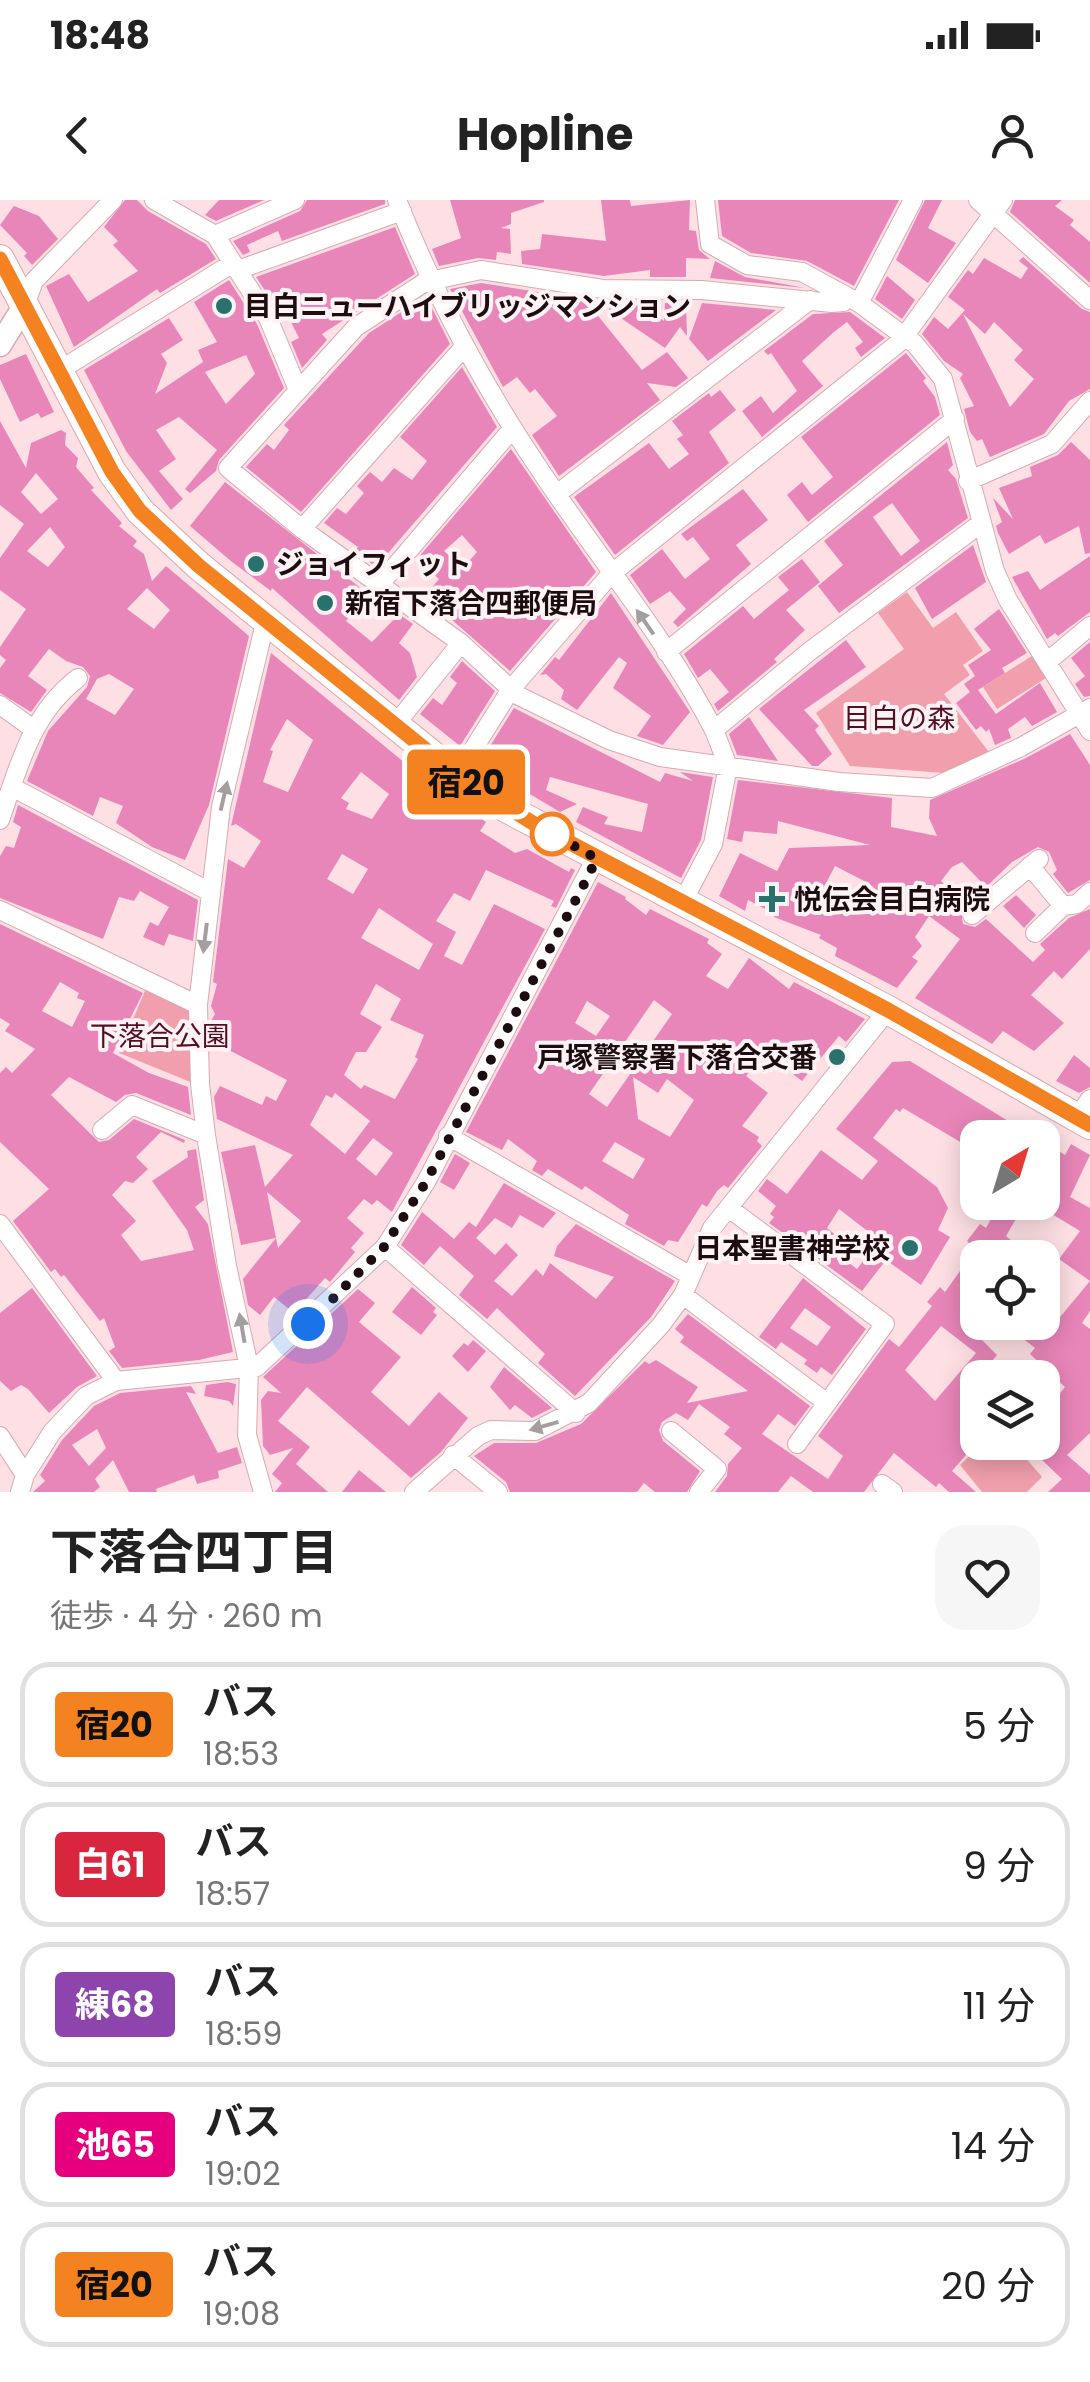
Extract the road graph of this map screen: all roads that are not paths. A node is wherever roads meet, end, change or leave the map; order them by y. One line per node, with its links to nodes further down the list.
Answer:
1 (113, 200): 16 (street)
2 (154, 200): 9 (street)
3 (295, 200): 9 (street)
4 (705, 200): 14 (street)
5 (912, 200): 14 (street)
6 (978, 200): 8 (street)
7 (400, 205): 11 (street); 12 (street)
8 (999, 206): 15 (street); 17 (street)
9 (214, 234): 11 (street)
10 (0, 260): 16 (main road)
11 (236, 266): 20 (street); 21 (street)
12 (430, 281): 13 (street); 19 (street); 21 (street)
13 (810, 300): 14 (street); 26 (street)
14 (852, 300): 17 (street)
15 (1090, 300)
16 (26, 303): 18 (street); 20 (main road)
17 (906, 336): 23 (street); 29 (street)
18 (0, 345)
19 (463, 348): 24 (street); 28 (street)
20 (60, 370): 31 (main road)
21 (298, 390): 28 (street)
22 (1090, 401): 25 (street)
23 (956, 419): 25 (street); 34 (street)
24 (513, 428): 26 (street); 30 (street)
25 (968, 481): 27 (street)
26 (557, 494): 29 (street)
27 (980, 524): 35 (street); 42 (street)
28 (302, 530): 30 (street)
29 (611, 574): 34 (street, one-way to 29); 37 (street)
30 (380, 584): 33 (street)
31 (266, 619): 40 (main road); 49 (street, one-way to 31)
32 (1090, 626): 35 (street)
33 (461, 643): 37 (street); 40 (street)
34 (666, 652): 42 (street)
35 (1047, 662): 39 (street)
36 (78, 678): 41 (street)
37 (511, 689): 44 (street); 45 (street)
38 (0, 706): 41 (street)
39 (1084, 711): 43 (street); 44 (street)
40 (395, 725): 45 (main road)
41 (32, 728): 46 (street)
42 (714, 730): 44 (street)
43 (1090, 732)
44 (728, 766): 51 (street)
45 (457, 775): 48 (main road)
46 (12, 787): 47 (street); 49 (street)
47 (0, 820)
48 (596, 858): 51 (main road); 61 (street)
49 (210, 892): 56 (street, one-way to 56)
50 (1090, 892): 52 (street)
51 (682, 904): 57 (main road)
52 (1063, 906): 54 (street); 55 (street)
53 (0, 910): 56 (street)
54 (972, 915)
55 (1035, 933)
56 (198, 1005): 60 (street)
57 (888, 1010): 58 (main road); 62 (street)
58 (1086, 1114)
59 (102, 1130): 60 (street)
60 (206, 1135): 67 (street, one-way to 60)
61 (448, 1136): 64 (street); 65 (street)
62 (730, 1208): 65 (street); 69 (street)
63 (0, 1224): 68 (street)
64 (384, 1247): 67 (street); 70 (street)
65 (691, 1276): 66 (street)
66 (683, 1294): 69 (street); 70 (street)
67 (249, 1366): 68 (street); 76 (street)
68 (116, 1381): 75 (street)
69 (826, 1403): 73 (street)
70 (576, 1412): 74 (street, one-way to 74)
71 (670, 1430): 79 (street)
72 (0, 1436): 75 (street)
73 (797, 1444)
74 (453, 1454): 77 (street); 78 (street)
75 (22, 1484)
76 (263, 1492)
77 (414, 1492)
78 (498, 1492)
79 (699, 1492)

